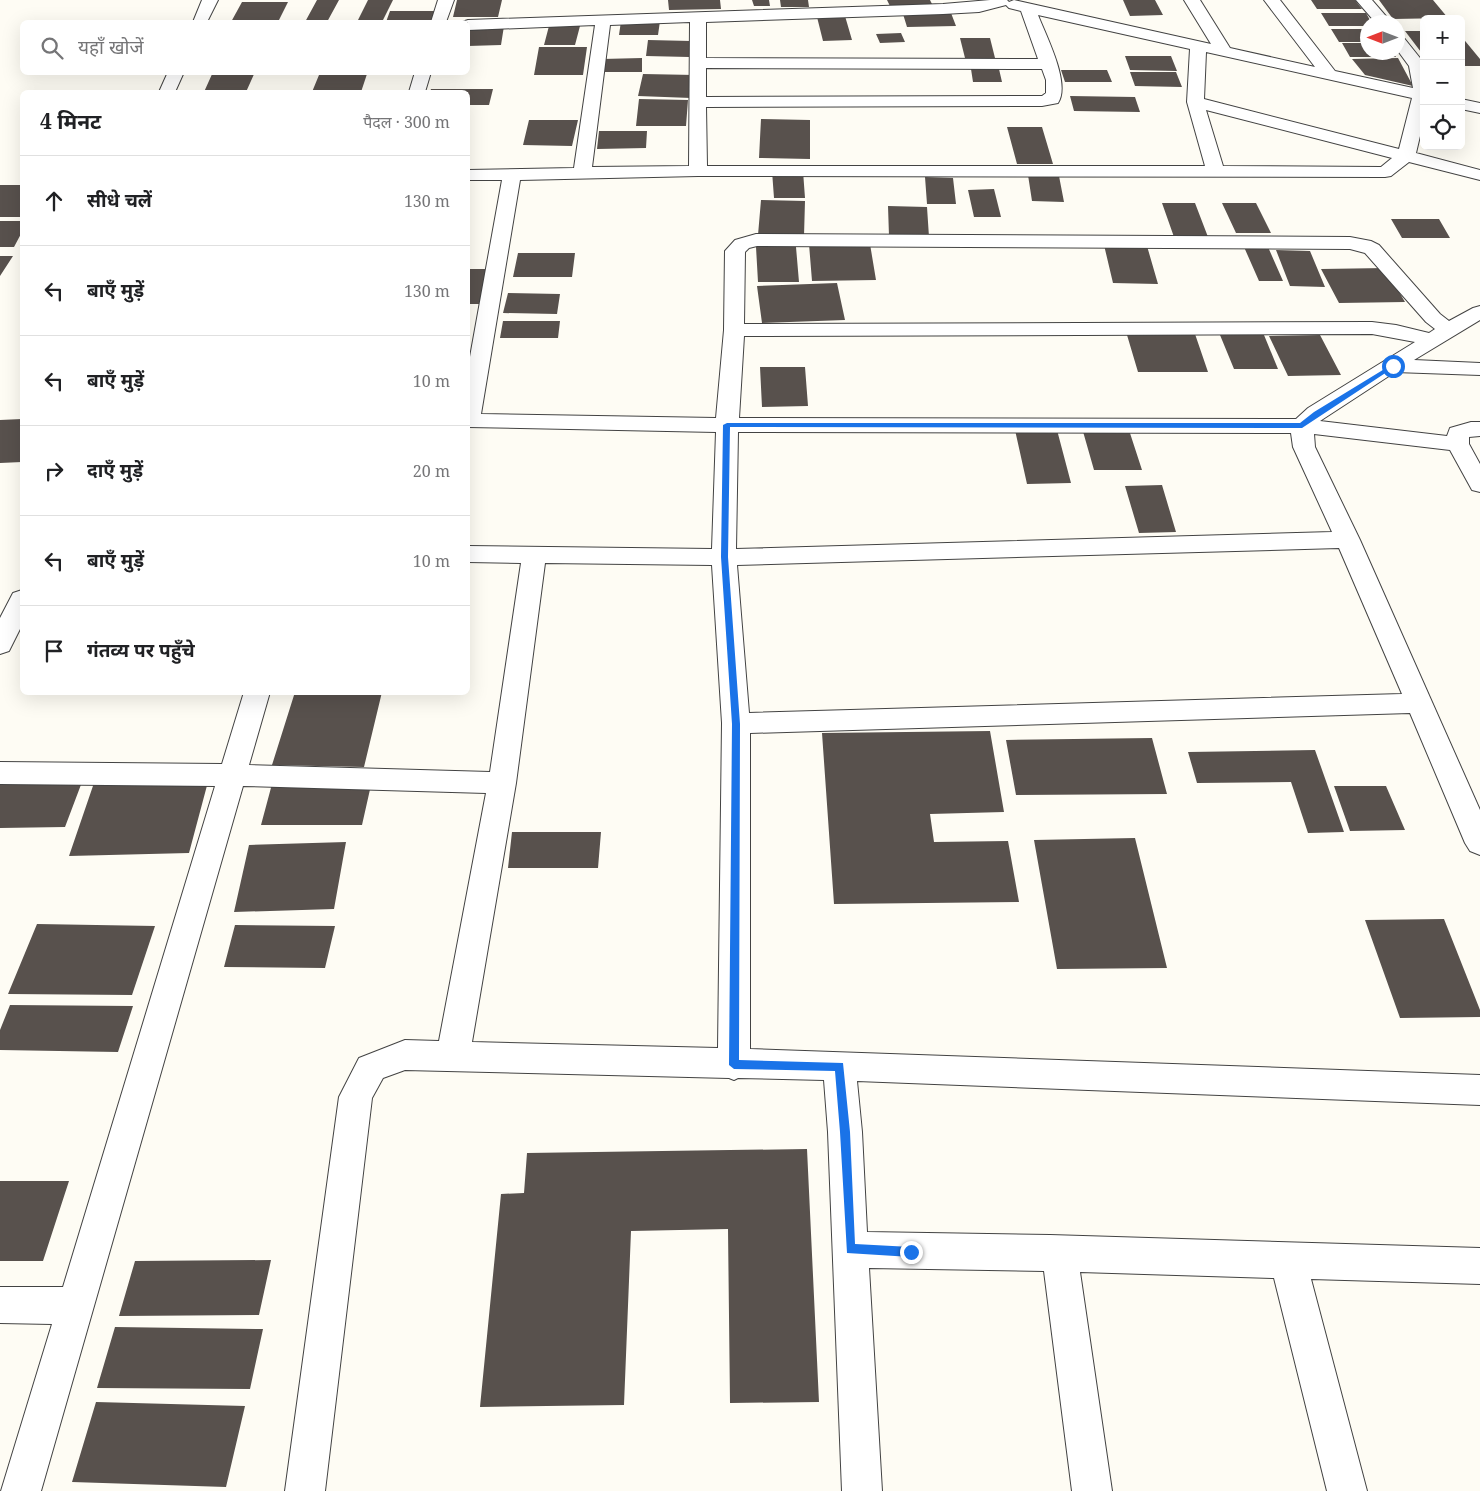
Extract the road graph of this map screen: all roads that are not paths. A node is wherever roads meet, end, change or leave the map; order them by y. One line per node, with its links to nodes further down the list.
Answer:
1 (210, 0): 10 (street)
2 (446, 0): 11 (street)
3 (1192, 0): 16 (street)
4 (1272, 0): 21 (street)
5 (1364, 0): 8 (street)
6 (998, 1): 7 (street); 9 (street)
7 (1028, 9): 14 (street); 18 (street)
8 (1377, 15)
9 (698, 18): 12 (street); 17 (street)
10 (201, 20)
11 (440, 20)
12 (602, 21): 13 (street); 34 (street)
13 (470, 25)
14 (1198, 48): 16 (street); 27 (street)
15 (1405, 49): 22 (street)
16 (1225, 53): 21 (street)
17 (698, 64): 18 (street); 26 (street)
18 (1048, 64): 26 (street)
19 (175, 75): 23 (street)
20 (422, 75): 24 (street)
21 (1330, 76): 25 (street)
22 (1420, 77)
23 (168, 90)
24 (418, 90)
25 (1420, 96)
26 (698, 102): 32 (street)
27 (1195, 102): 31 (street); 33 (street)
28 (1420, 104): 31 (street)
29 (1465, 105): 30 (street)
30 (1480, 108)
31 (1406, 156): 33 (street); 37 (street)
32 (698, 171): 33 (street); 34 (street)
33 (1215, 171)
34 (582, 173): 35 (street)
35 (512, 174): 36 (street); 43 (street)
36 (470, 175)
37 (1480, 175)
38 (1480, 312): 40 (street)
39 (734, 330): 40 (street); 40 (street); 45 (street)
40 (1440, 335): 41 (street)
41 (1393, 366): 42 (street); 46 (street)
42 (1480, 369)
43 (470, 409)
44 (470, 420): 45 (street)
45 (727, 425): 46 (street); 53 (street)
46 (1302, 426): 48 (street); 50 (street)
47 (1480, 428): 48 (street)
48 (1458, 444): 49 (street)
49 (1480, 485)
50 (1348, 540): 53 (street); 57 (street)
51 (470, 554): 52 (street)
52 (534, 556): 53 (street); 61 (street)
53 (724, 557): 58 (street)
54 (20, 603): 55 (street)
55 (0, 645)
56 (256, 695): 60 (street)
57 (1418, 703): 58 (street); 62 (street)
58 (736, 724): 64 (street)
59 (0, 773): 60 (street)
60 (233, 775): 61 (street); 72 (street)
61 (502, 783): 63 (street)
62 (1480, 843)
63 (453, 1055): 64 (street); 74 (street)
64 (734, 1065): 65 (street)
65 (839, 1066): 66 (street); 67 (street)
66 (1480, 1090)
67 (850, 1249): 68 (street); 75 (street)
68 (1060, 1254): 69 (street); 76 (street)
69 (1288, 1260): 70 (street); 77 (street)
70 (1480, 1266)
71 (0, 1305): 72 (street)
72 (76, 1306): 73 (street)
73 (21, 1491)
74 (305, 1491)
75 (862, 1491)
76 (1092, 1491)
77 (1347, 1491)

